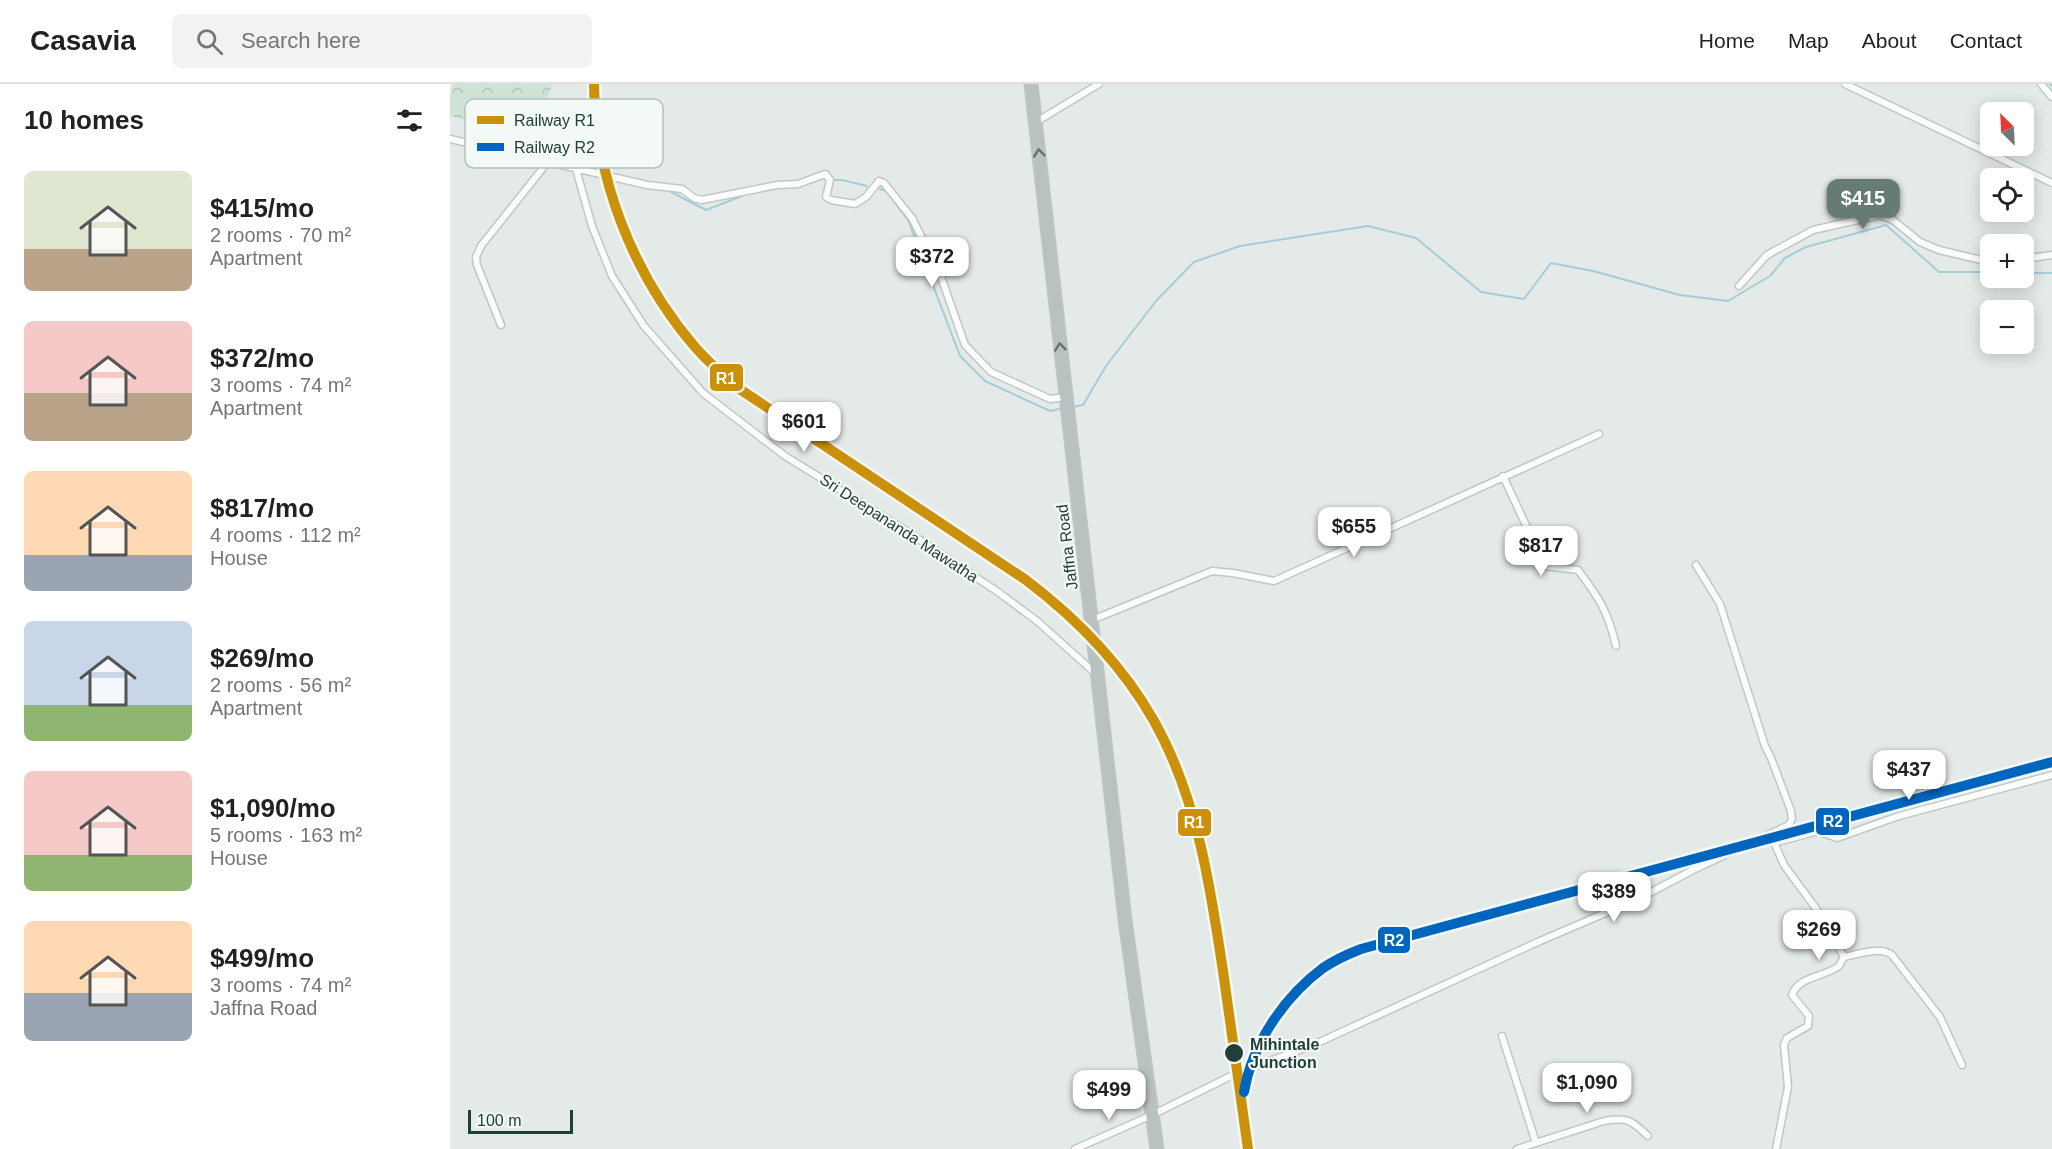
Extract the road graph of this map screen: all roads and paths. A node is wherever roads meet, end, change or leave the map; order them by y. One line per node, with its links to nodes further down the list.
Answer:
1 (1031, 84): 6 (highway, Jaffna Road)
2 (1099, 84): 6 (street)
3 (1845, 84): 12 (street)
4 (2041, 84): 5 (street)
5 (2052, 98)
6 (1035, 123): 18 (highway, Jaffna Road, one-way to 6)
7 (450, 139): 8 (street)
8 (465, 143)
9 (543, 168): 17 (street)
10 (571, 168): 11 (street)
11 (576, 169): 18 (street); 24 (street, Sri Deepananda Mawatha)
12 (2052, 183)
13 (2052, 255): 14 (street)
14 (2034, 258)
15 (1980, 260): 16 (street)
16 (1739, 286)
17 (501, 325)
18 (1067, 405): 22 (highway, Jaffna Road)
19 (1599, 434): 20 (street)
20 (1503, 476): 22 (street); 23 (street)
21 (1696, 565): 26 (street)
22 (1092, 620): 24 (highway, Jaffna Road)
23 (1616, 646)
24 (1097, 675): 31 (highway, Jaffna Road)
25 (2052, 775): 27 (street)
26 (1771, 834): 27 (street); 31 (street)
27 (1774, 843): 28 (street)
28 (1844, 957): 30 (street); 38 (street)
29 (1502, 1036): 33 (street)
30 (1962, 1065)
31 (1152, 1116): 35 (street); 36 (highway, Jaffna Road)
32 (1648, 1137): 33 (street)
33 (1536, 1143): 34 (street)
34 (1529, 1147): 37 (street)
35 (1075, 1149)
36 (1157, 1149)
37 (1516, 1149)
38 (1776, 1149)

